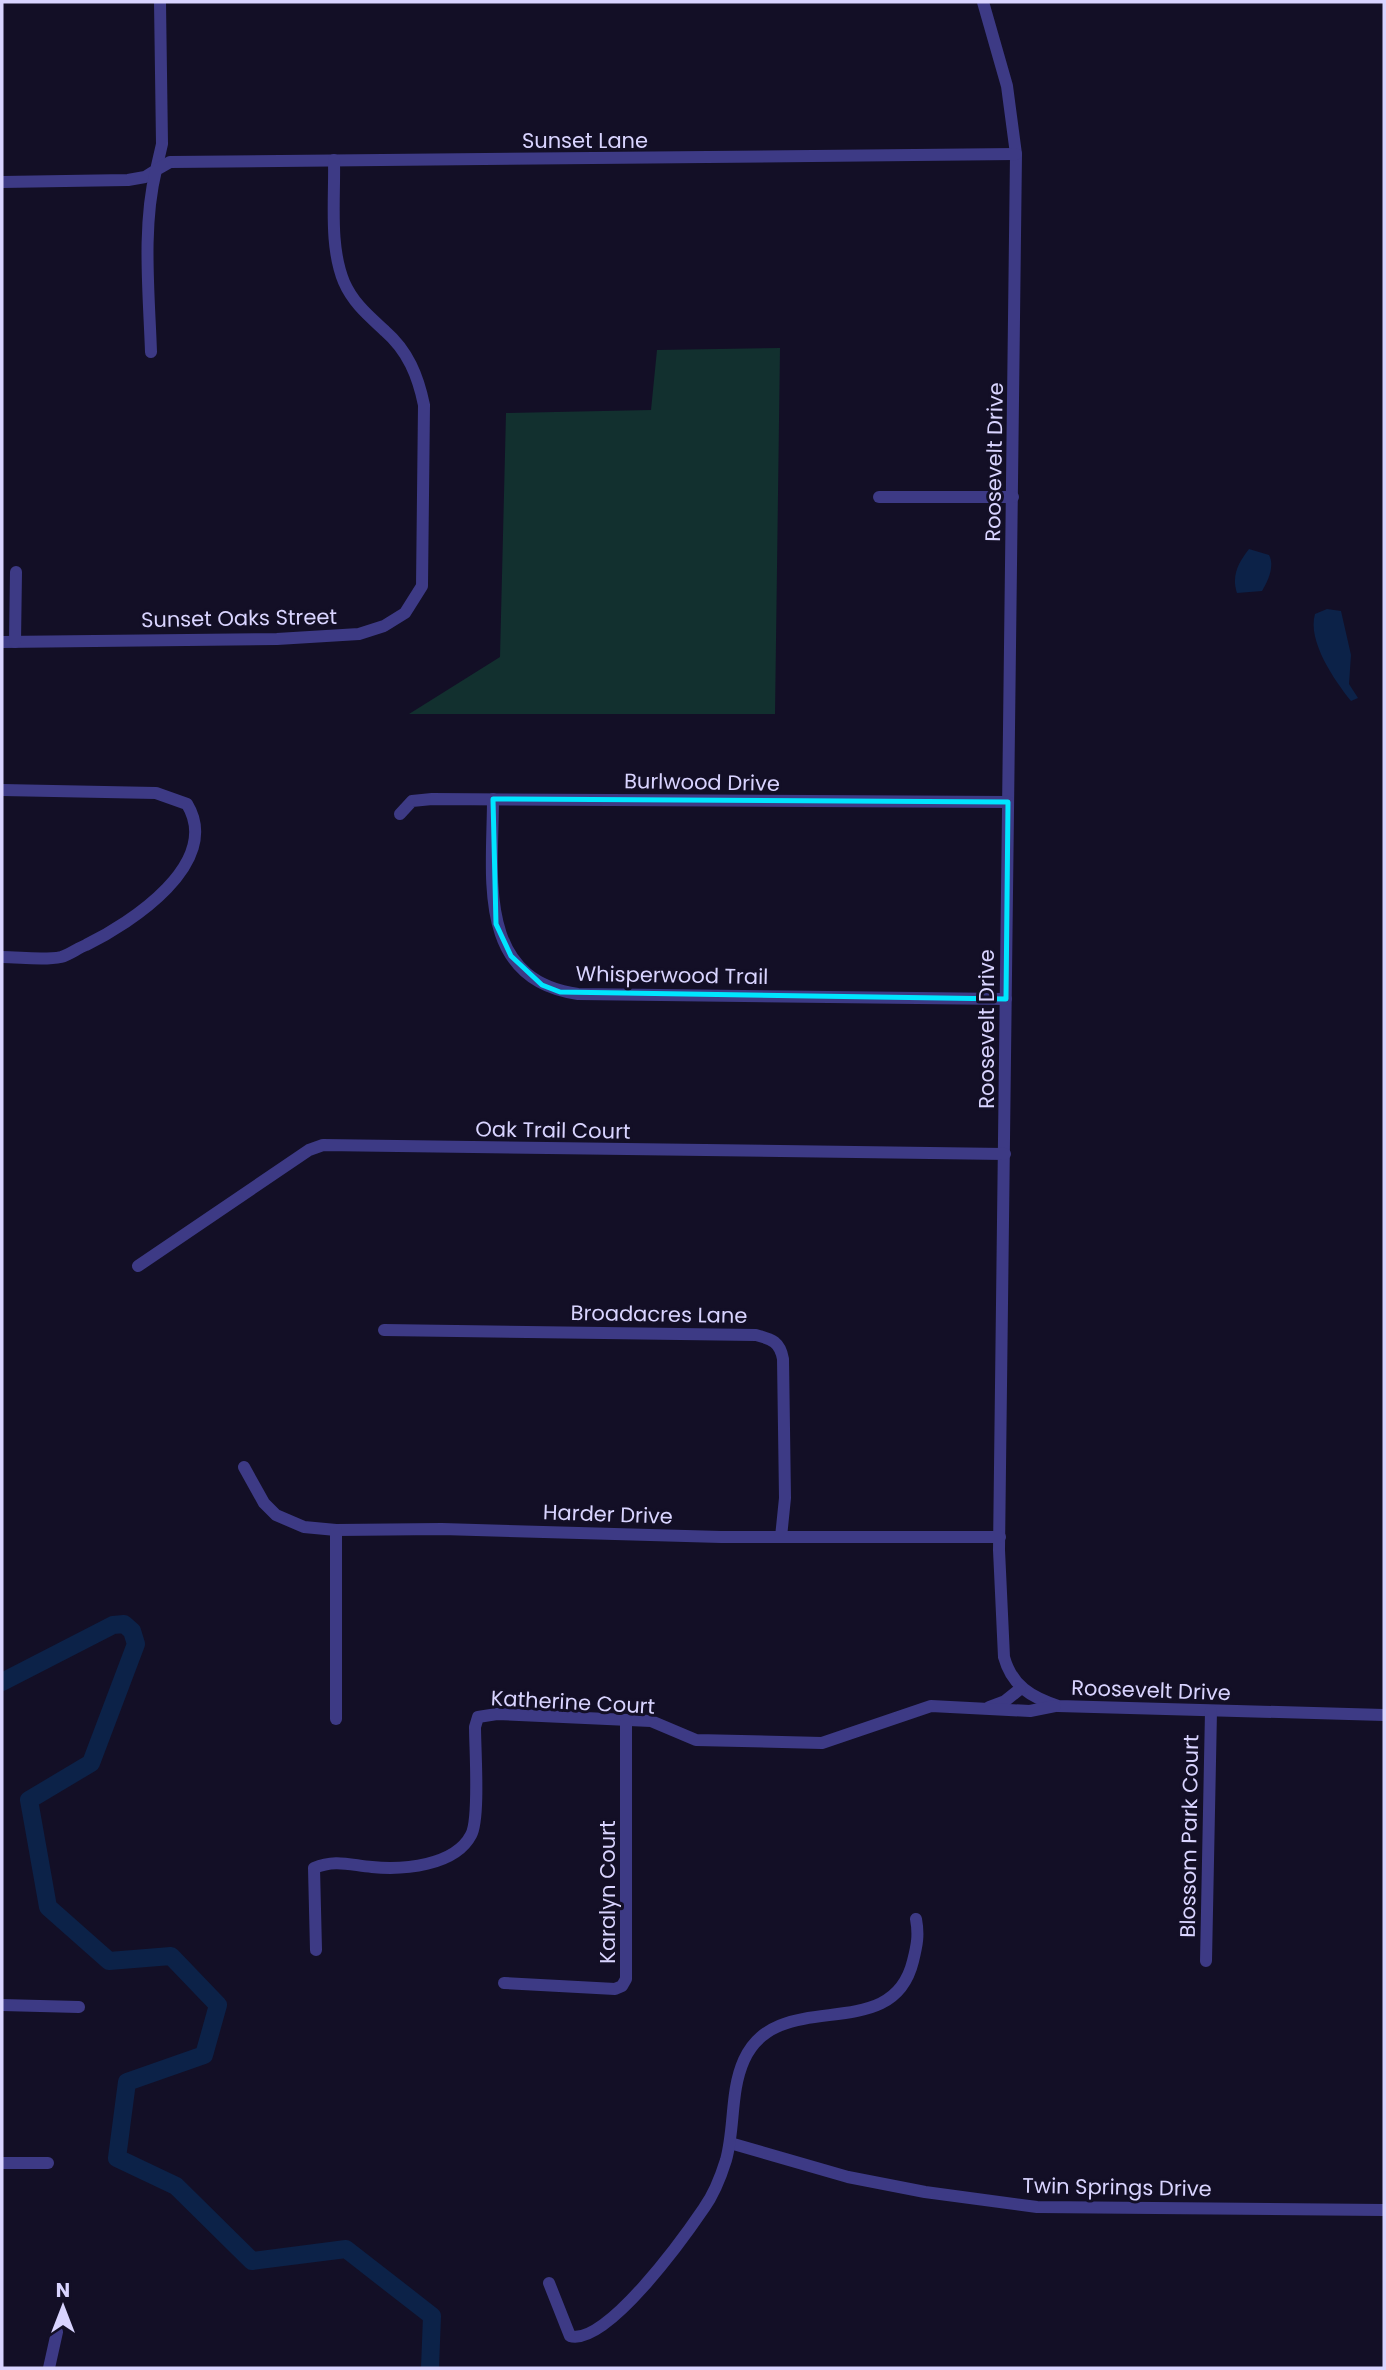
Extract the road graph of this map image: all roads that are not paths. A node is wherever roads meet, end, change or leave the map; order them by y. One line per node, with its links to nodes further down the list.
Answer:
1 (160, 2): 5 (street)
2 (983, 2): 3 (street, Roosevelt Drive)
3 (1016, 154): 4 (street, Sunset Lane); 8 (street, Roosevelt Drive)
4 (334, 160): 5 (street, Sunset Lane); 11 (street, Sunset Oaks Street)
5 (156, 170): 6 (street, Sunset Lane); 7 (street)
6 (2, 183)
7 (151, 352)
8 (1013, 496): 9 (street); 14 (street, Roosevelt Drive)
9 (880, 497)
10 (16, 572): 11 (street)
11 (8, 642)
12 (2, 790): 16 (street)
13 (493, 799): 14 (street, Burlwood Drive); 15 (street, Burlwood Drive); 17 (street, Whisperwood Trail)
14 (1008, 802): 17 (street, Roosevelt Drive)
15 (400, 814)
16 (2, 957)
17 (1006, 999): 18 (street, Roosevelt Drive)
18 (1005, 1154): 19 (street, Oak Trail Court); 24 (street, Roosevelt Drive)
19 (138, 1266)
20 (384, 1331): 23 (street, Broadacres Lane)
21 (244, 1467): 22 (street, Harder Drive)
22 (336, 1530): 23 (street, Harder Drive); 30 (street)
23 (781, 1537): 24 (street, Harder Drive)
24 (1000, 1537): 25 (street, Roosevelt Drive)
25 (1020, 1689): 26 (street, Roosevelt Drive); 27 (street, Katherine Court)
26 (1058, 1706): 27 (street, Katherine Court); 28 (street, Roosevelt Drive)
27 (985, 1708): 31 (street, Katherine Court)
28 (1211, 1711): 29 (street, Roosevelt Drive); 34 (street, Blossom Park Court)
29 (1384, 1715)
30 (336, 1719)
31 (626, 1720): 33 (street, Katherine Court); 35 (street, Karalyn Court)
32 (916, 1919): 38 (street)
33 (316, 1950)
34 (1206, 1961)
35 (504, 1983)
36 (2, 2004): 37 (street)
37 (79, 2007)
38 (730, 2143): 41 (street, Twin Springs Drive); 42 (street)
39 (2, 2163): 40 (street)
40 (48, 2163)
41 (1384, 2210)
42 (549, 2283)
43 (57, 2332): 44 (street)
44 (49, 2368)

